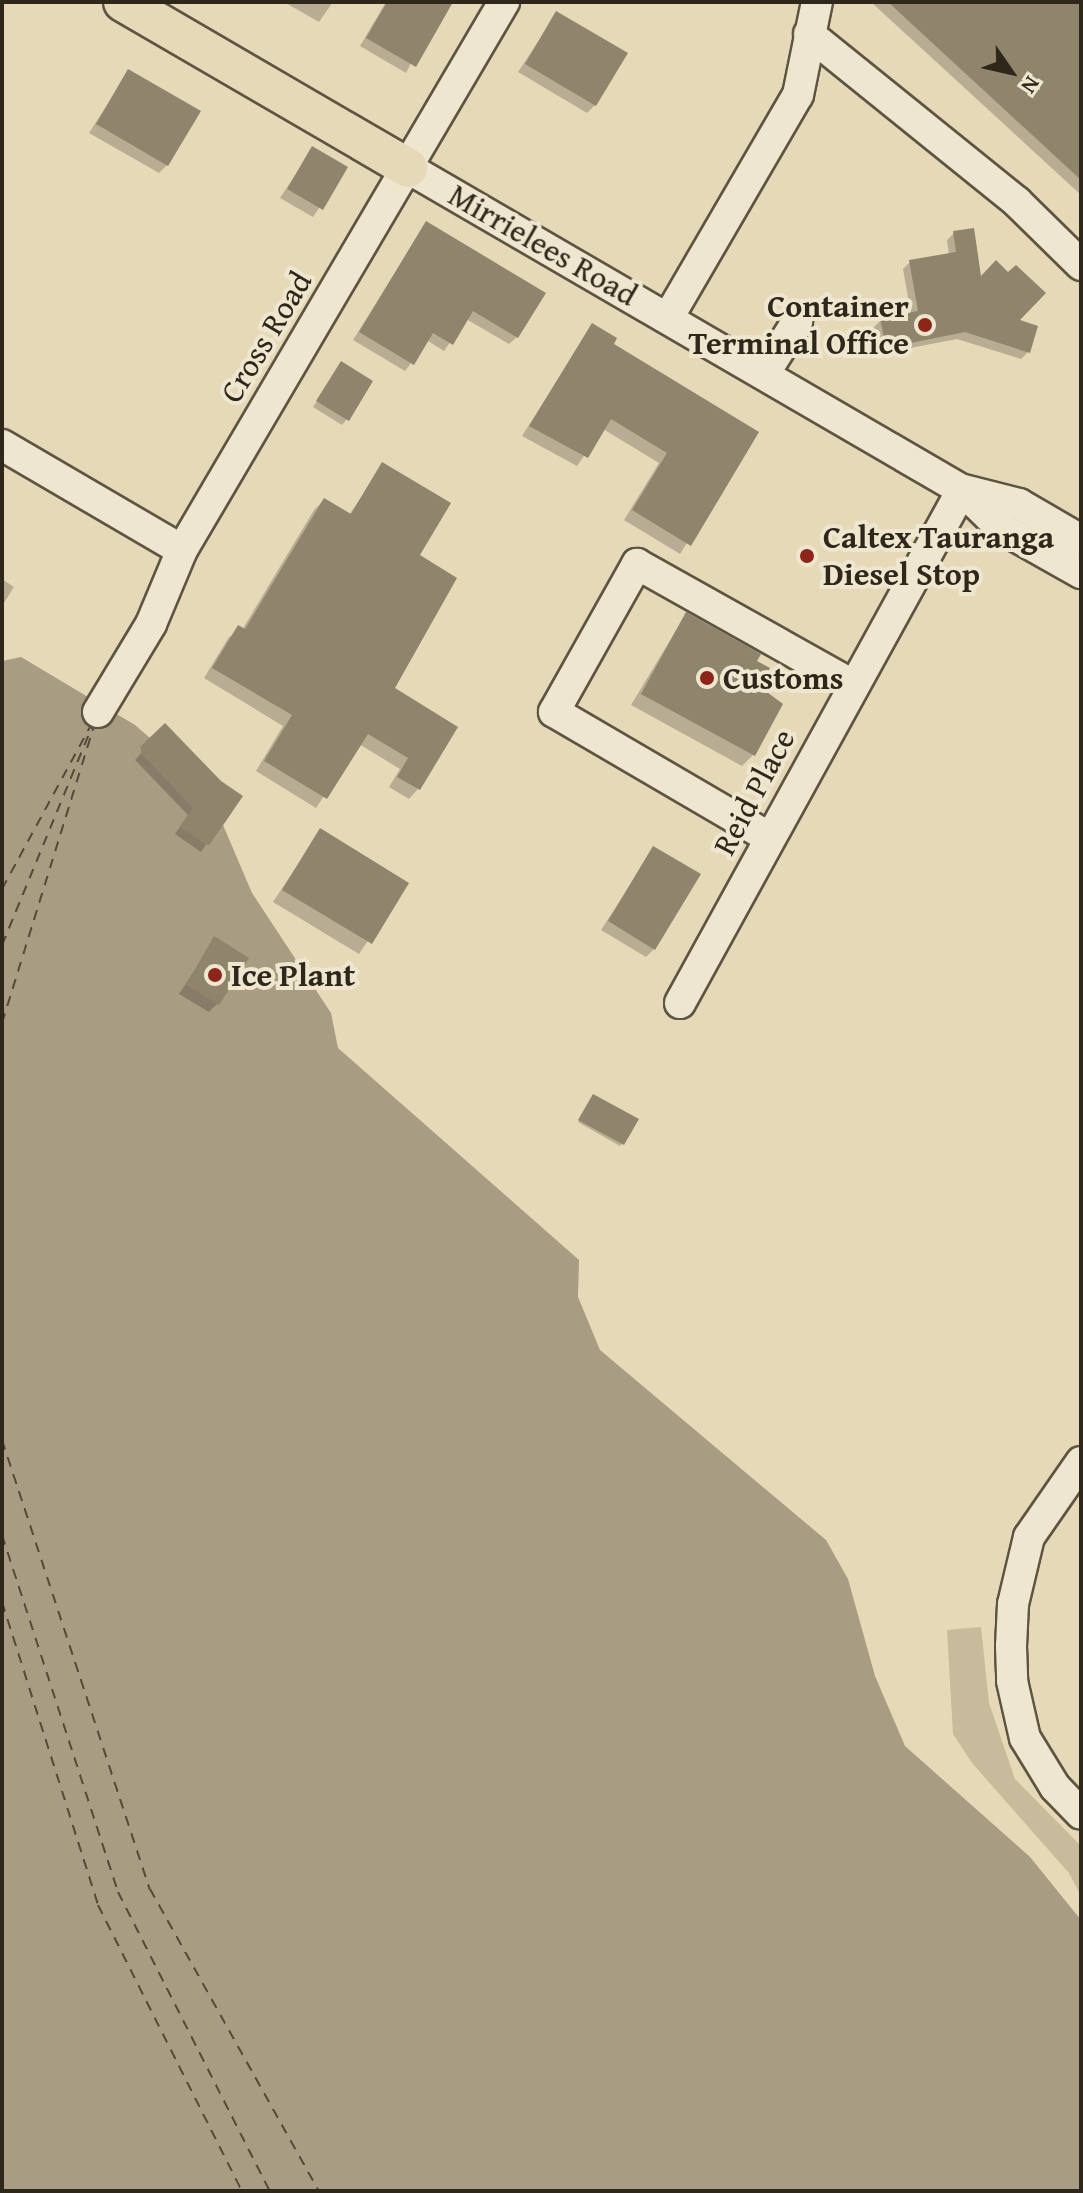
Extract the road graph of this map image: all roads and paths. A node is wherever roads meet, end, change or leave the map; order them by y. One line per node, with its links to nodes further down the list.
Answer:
1 (123, 2): 5 (main road, Mirrielees Road)
2 (504, 2): 5 (street, Cross Road)
3 (817, 2): 4 (street)
4 (809, 34): 6 (street); 7 (street)
5 (408, 168): 7 (street, Mirrielees Road); 13 (street, Cross Road)
6 (1081, 265)
7 (668, 318): 9 (street, Mirrielees Road)
8 (797, 322): 9 (street)
9 (764, 374): 11 (street, Mirrielees Road)
10 (2, 445): 13 (street)
11 (962, 490): 12 (street); 14 (street); 15 (street, Reid Place)
12 (1081, 540)
13 (182, 550): 16 (street, Cross Road)
14 (1081, 573)
15 (853, 685): 17 (street, Reid Place); 17 (street)
16 (105, 715)
17 (770, 838): 18 (street, Reid Place)
18 (680, 1003)
19 (1081, 1462): 20 (street)
20 (1081, 1814)

